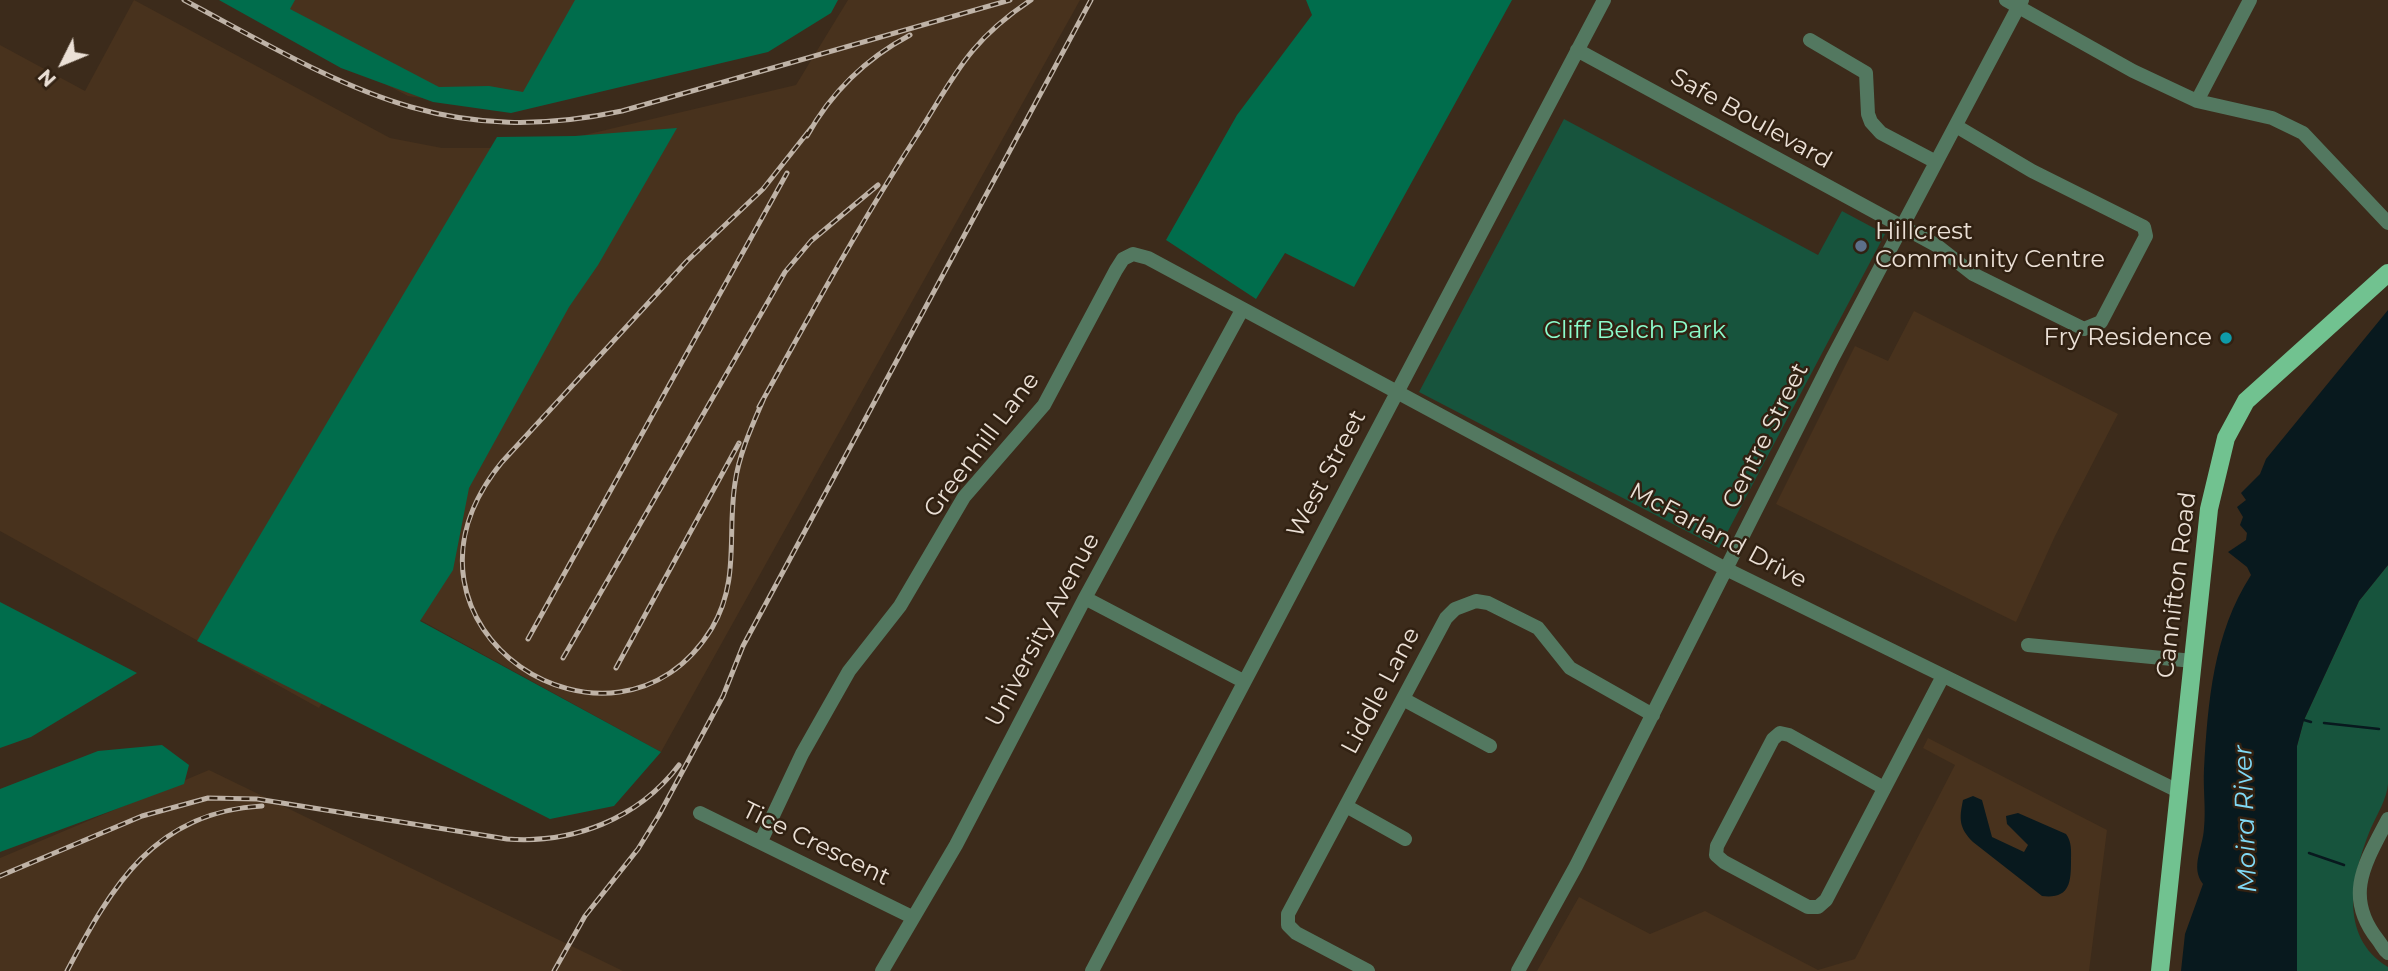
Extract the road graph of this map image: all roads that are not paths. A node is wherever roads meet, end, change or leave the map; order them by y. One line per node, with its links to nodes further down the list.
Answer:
1 (1604, 0): 5 (street, West Street)
2 (2250, 0): 6 (street)
3 (2015, 2): 6 (street); 7 (street, Centre Street)
4 (1810, 40): 8 (street)
5 (1577, 50): 10 (street, Safe Boulevard); 13 (street, West Street)
6 (2197, 101): 9 (street)
7 (1956, 126): 8 (street, Centre Street); 10 (street, Safe Boulevard)
8 (1936, 162): 10 (street, Centre Street)
9 (2388, 223)
10 (1903, 228): 14 (street, Centre Street)
11 (2388, 273): 17 (main road, Cannifton Road)
12 (1242, 310): 13 (street, McFarland Drive); 15 (street, University Avenue); 29 (street, Greenhill Lane)
13 (1395, 393): 14 (street, McFarland Drive); 19 (street, West Street)
14 (1724, 568): 18 (street, McFarland Drive); 21 (street, Centre Street)
15 (1085, 598): 19 (street); 30 (street, University Avenue)
16 (2028, 645): 17 (street)
17 (2193, 661): 24 (main road, Cannifton Road)
18 (1943, 676): 23 (street); 24 (street, McFarland Drive)
19 (1243, 681): 33 (street, West Street)
20 (1403, 699): 21 (street, Liddle Lane); 22 (street); 25 (street, Liddle Lane)
21 (1653, 715): 35 (street, Centre Street)
22 (1490, 746)
23 (1884, 788): 23 (street)
24 (2178, 791): 36 (main road, Cannifton Road)
25 (1346, 806): 28 (street); 34 (street, Liddle Lane)
26 (700, 813): 29 (street, Tice Crescent)
27 (2388, 819): 31 (street)
28 (1405, 839)
29 (761, 841): 30 (street, Tice Crescent)
30 (912, 917): 32 (street, University Avenue)
31 (2386, 947)
32 (882, 971)
33 (1092, 971)
34 (1368, 971)
35 (1518, 971)
36 (2160, 971)

